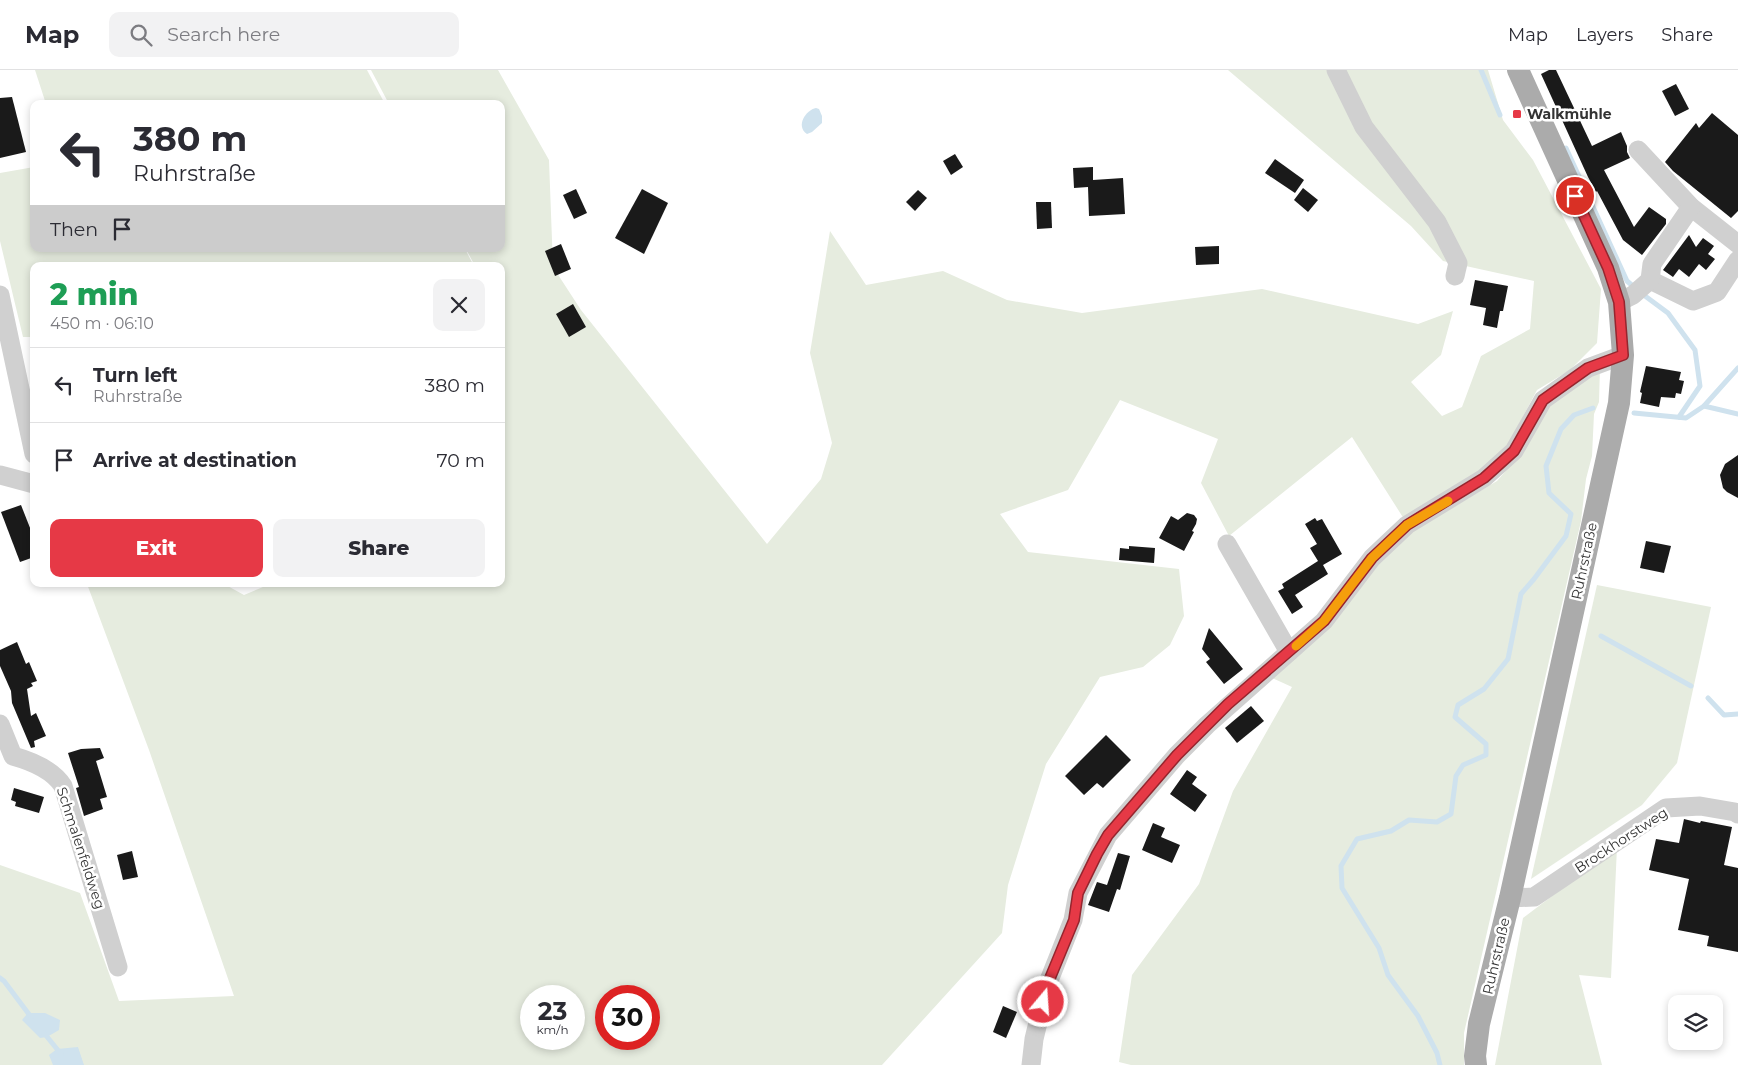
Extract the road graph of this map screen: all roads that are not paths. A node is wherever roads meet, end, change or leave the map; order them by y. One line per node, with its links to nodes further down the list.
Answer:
1 (1336, 70): 7 (street)
2 (1518, 70): 10 (main road, Ruhrstraße)
3 (1638, 150): 4 (street)
4 (1691, 207): 5 (street); 8 (street)
5 (1738, 244)
6 (1738, 260): 8 (street)
7 (1455, 276)
8 (1650, 280): 10 (street)
9 (0, 295): 12 (street)
10 (1626, 299): 11 (main road, Ruhrstraße)
11 (1623, 355): 16 (street); 20 (main road, Ruhrstraße)
12 (30, 435)
13 (0, 475): 14 (street)
14 (30, 483)
15 (1227, 544): 16 (street)
16 (1289, 652): 22 (street)
17 (0, 724): 18 (street, Schmalenfeldweg)
18 (7, 756): 21 (street, Schmalenfeldweg)
19 (1738, 814): 20 (street, Brockhorstweg)
20 (1510, 898): 23 (main road, Ruhrstraße)
21 (118, 967)
22 (1031, 1065)
23 (1476, 1065)

